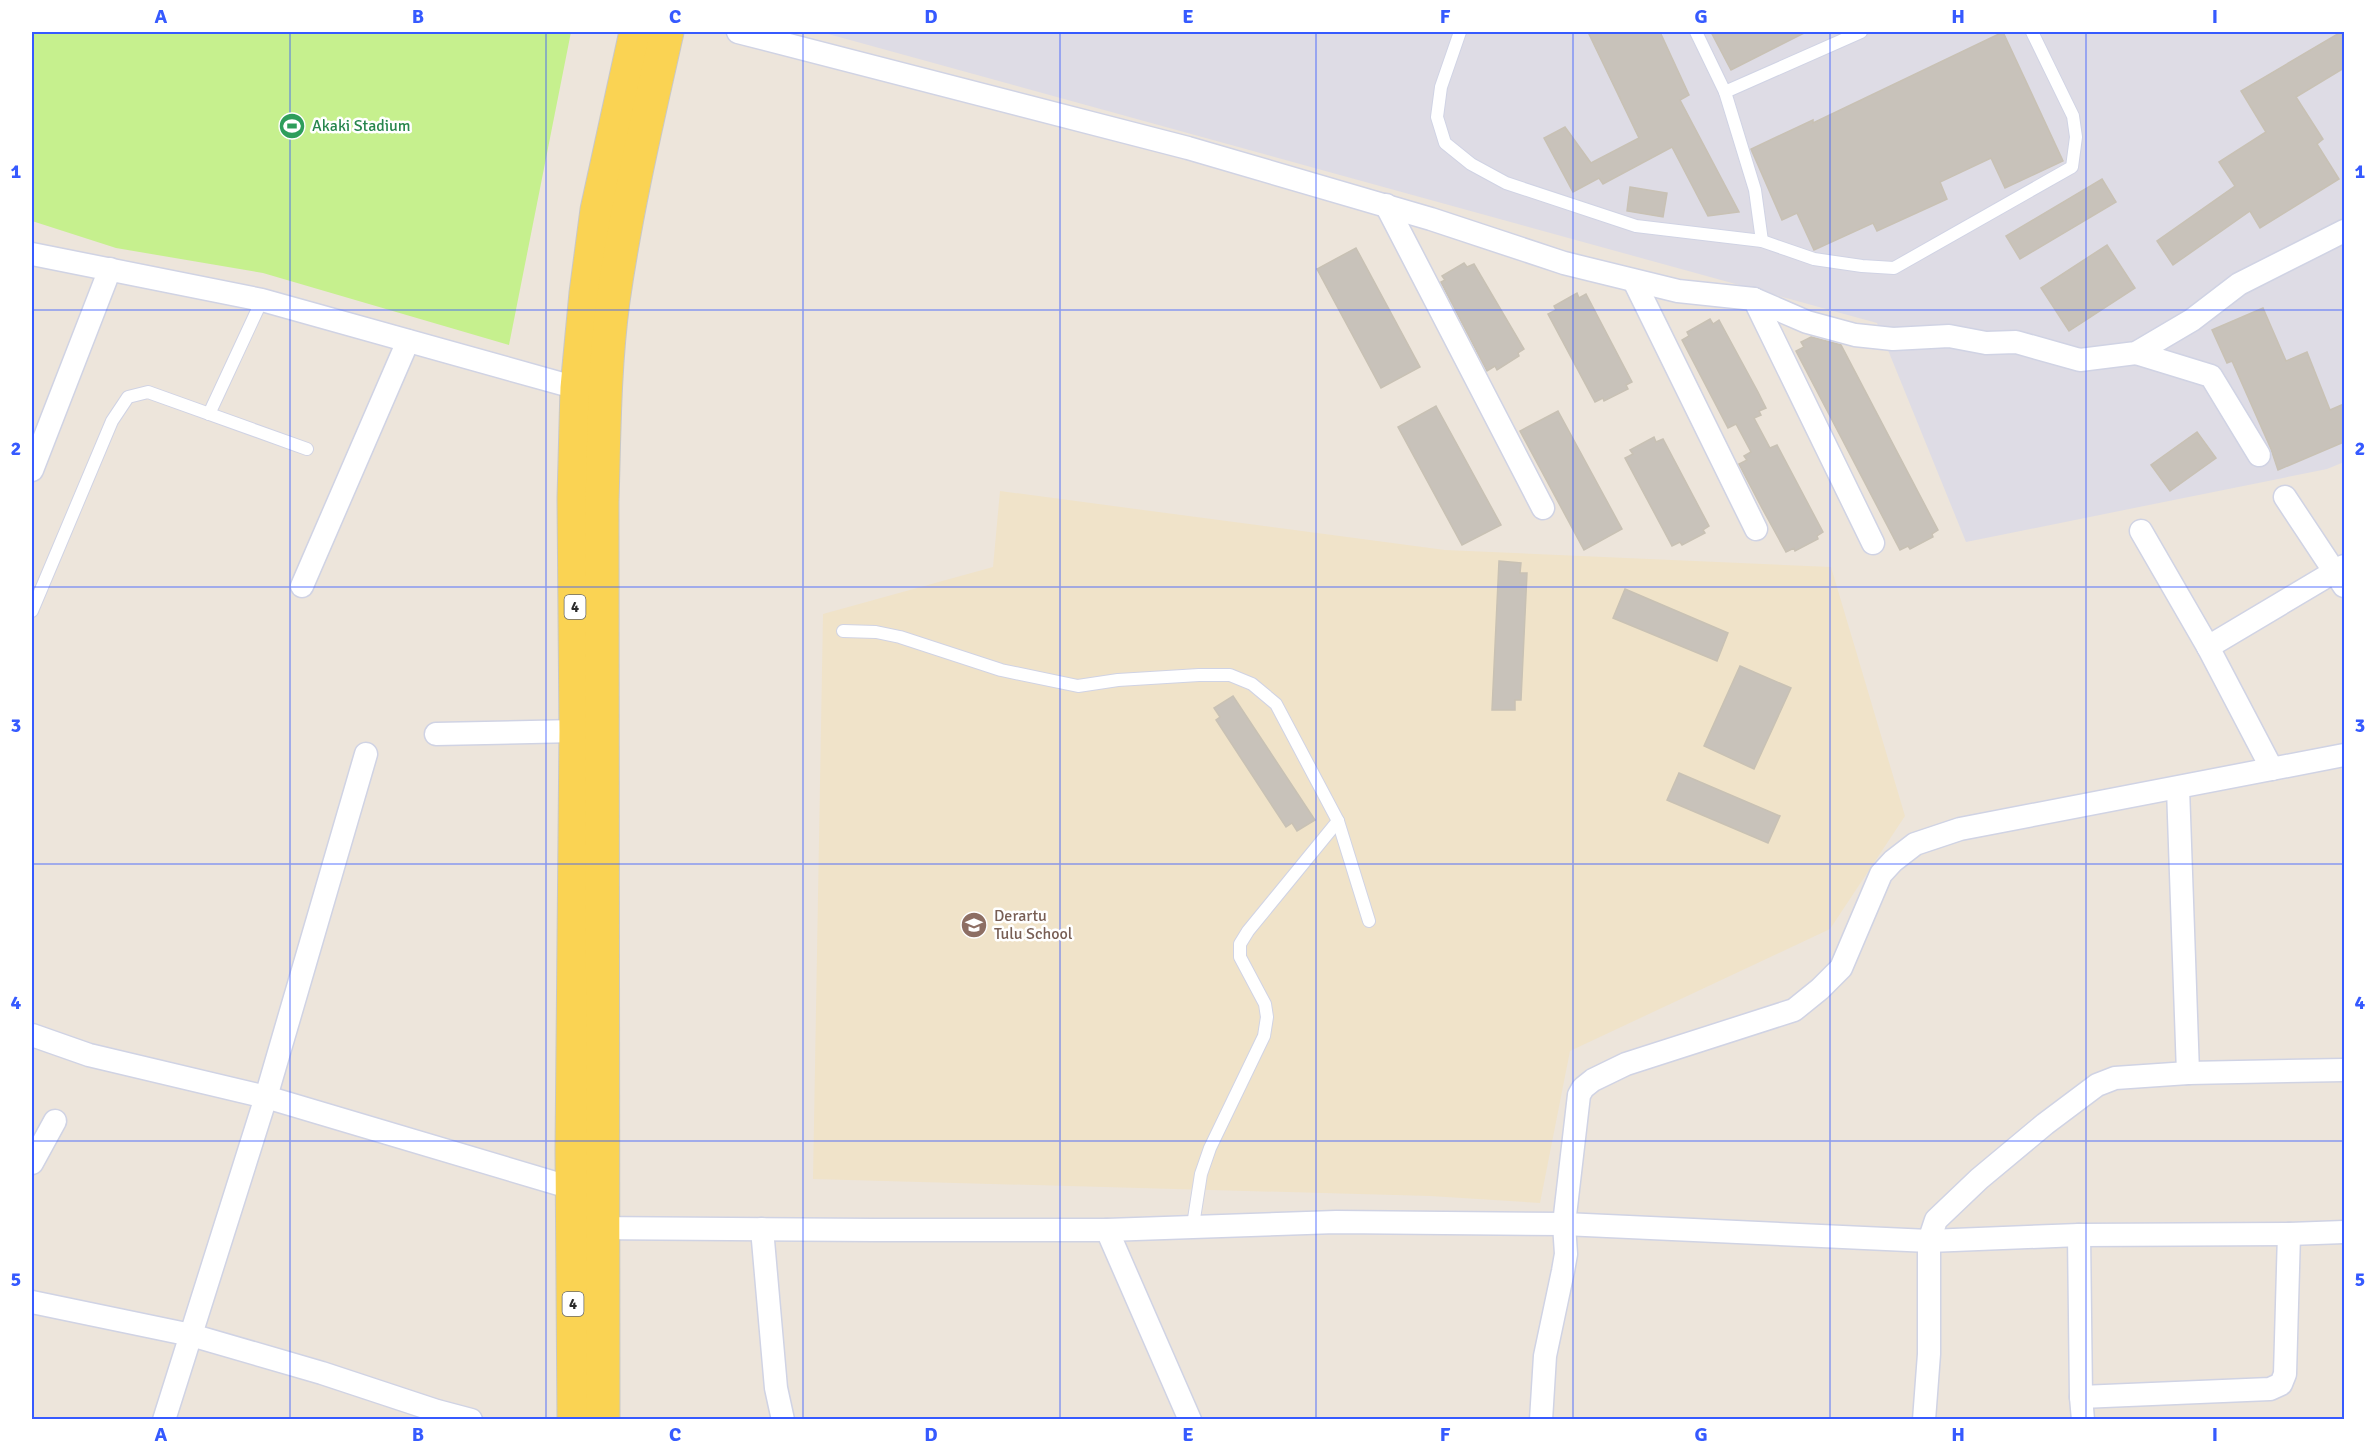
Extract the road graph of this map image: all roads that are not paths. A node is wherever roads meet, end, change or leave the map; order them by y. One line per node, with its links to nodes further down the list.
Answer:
1 (636, 32): 19 (main road, 4)
2 (667, 32): 51 (main road)
3 (738, 32): 9 (street)
4 (1460, 32): 11 (lane)
5 (1696, 32): 8 (lane)
6 (1860, 32): 8 (lane)
7 (2032, 32): 11 (lane)
8 (1725, 92): 11 (lane)
9 (1386, 206): 14 (street); 25 (street)
10 (2344, 231): 18 (street)
11 (1762, 241)
12 (32, 254): 13 (street)
13 (110, 269): 16 (street); 23 (street)
14 (1634, 281): 15 (street); 26 (street)
15 (1754, 299): 18 (street); 28 (street)
16 (262, 300): 17 (street); 20 (lane)
17 (408, 341): 19 (street); 30 (street)
18 (2136, 353): 22 (street)
19 (577, 388): 34 (main road, 4)
20 (209, 414): 21 (lane); 31 (lane)
21 (307, 449)
22 (2259, 455)
23 (32, 470)
24 (2285, 497): 29 (street)
25 (1543, 508)
26 (1756, 529)
27 (2141, 531): 33 (street)
28 (1873, 543)
29 (2342, 574): 33 (street)
30 (302, 586)
31 (32, 611)
32 (843, 631): 40 (lane)
33 (2208, 647): 38 (street)
34 (576, 731): 35 (street); 48 (main road, 4)
35 (436, 734)
36 (366, 754): 45 (street)
37 (2344, 755): 38 (street)
38 (2272, 769): 39 (street)
39 (2178, 788): 44 (street); 49 (street)
40 (1338, 821): 41 (lane); 50 (lane)
41 (1369, 921)
42 (32, 1035): 45 (street)
43 (2344, 1070): 44 (street)
44 (2188, 1073): 57 (street)
45 (266, 1097): 48 (street); 59 (street)
46 (55, 1122): 47 (street)
47 (32, 1163)
48 (572, 1188): 51 (main road, 4)
49 (1564, 1224): 50 (street); 57 (street); 67 (street)
50 (1192, 1225): 53 (street)
51 (587, 1228): 52 (street); 63 (main road, 4); 64 (main road)
52 (762, 1229): 53 (street); 65 (street)
53 (1107, 1230): 66 (street)
54 (2344, 1232): 55 (street)
55 (2289, 1234): 56 (street); 60 (street)
56 (2079, 1235): 57 (street); 60 (street)
57 (1929, 1240): 68 (street)
58 (32, 1302): 59 (street)
59 (191, 1335): 61 (street); 62 (street)
60 (2082, 1408)
61 (164, 1419)
62 (471, 1419)
63 (574, 1419)
64 (603, 1419)
65 (783, 1419)
66 (1190, 1419)
67 (1541, 1419)
68 (1924, 1419)

